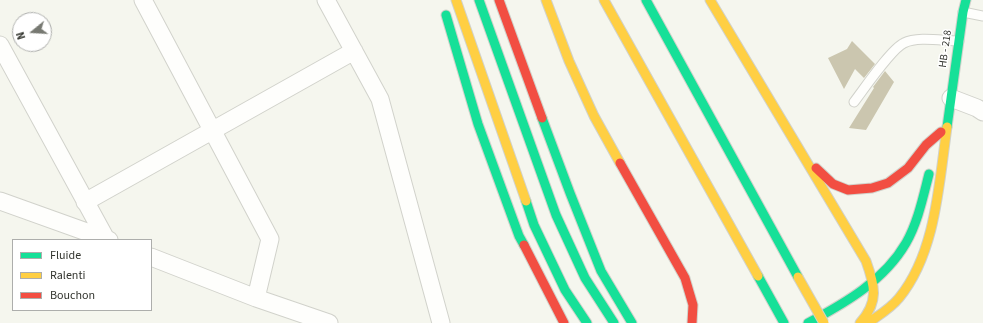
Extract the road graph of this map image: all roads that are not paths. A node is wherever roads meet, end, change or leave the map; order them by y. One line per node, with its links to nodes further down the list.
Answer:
1 (143, 0): 20 (street)
2 (326, 0): 16 (street)
3 (456, 0): 32 (main road)
4 (479, 0): 33 (main road)
5 (499, 0): 34 (main road)
6 (546, 0): 35 (main road)
7 (604, 0): 36 (main road)
8 (646, 0): 38 (main road, bridge)
9 (710, 0): 22 (main road)
10 (966, 0): 12 (main road, HB - 218)
11 (444, 7): 31 (main road)
12 (963, 12): 13 (lane); 14 (main road, HB - 218)
13 (983, 16)
14 (959, 41): 17 (main road, HB - 218); 18 (lane)
15 (0, 46): 24 (street)
16 (354, 51): 20 (street); 30 (street)
17 (951, 100): 19 (street); 21 (main road); 40 (main road)
18 (854, 102)
19 (981, 108)
20 (212, 131): 24 (street); 28 (street)
21 (942, 132): 22 (main road); 27 (main road)
22 (794, 140): 27 (main road)
23 (0, 201): 25 (street)
24 (85, 202): 25 (street)
25 (107, 239)
26 (152, 257): 28 (street)
27 (874, 282): 37 (main road); 39 (main road)
28 (256, 298): 29 (street)
29 (330, 323)
30 (441, 323)
31 (564, 323)
32 (587, 323)
33 (614, 323)
34 (632, 323)
35 (692, 323)
36 (784, 323)
37 (808, 323)
38 (824, 323)
39 (860, 323)
40 (868, 323)

